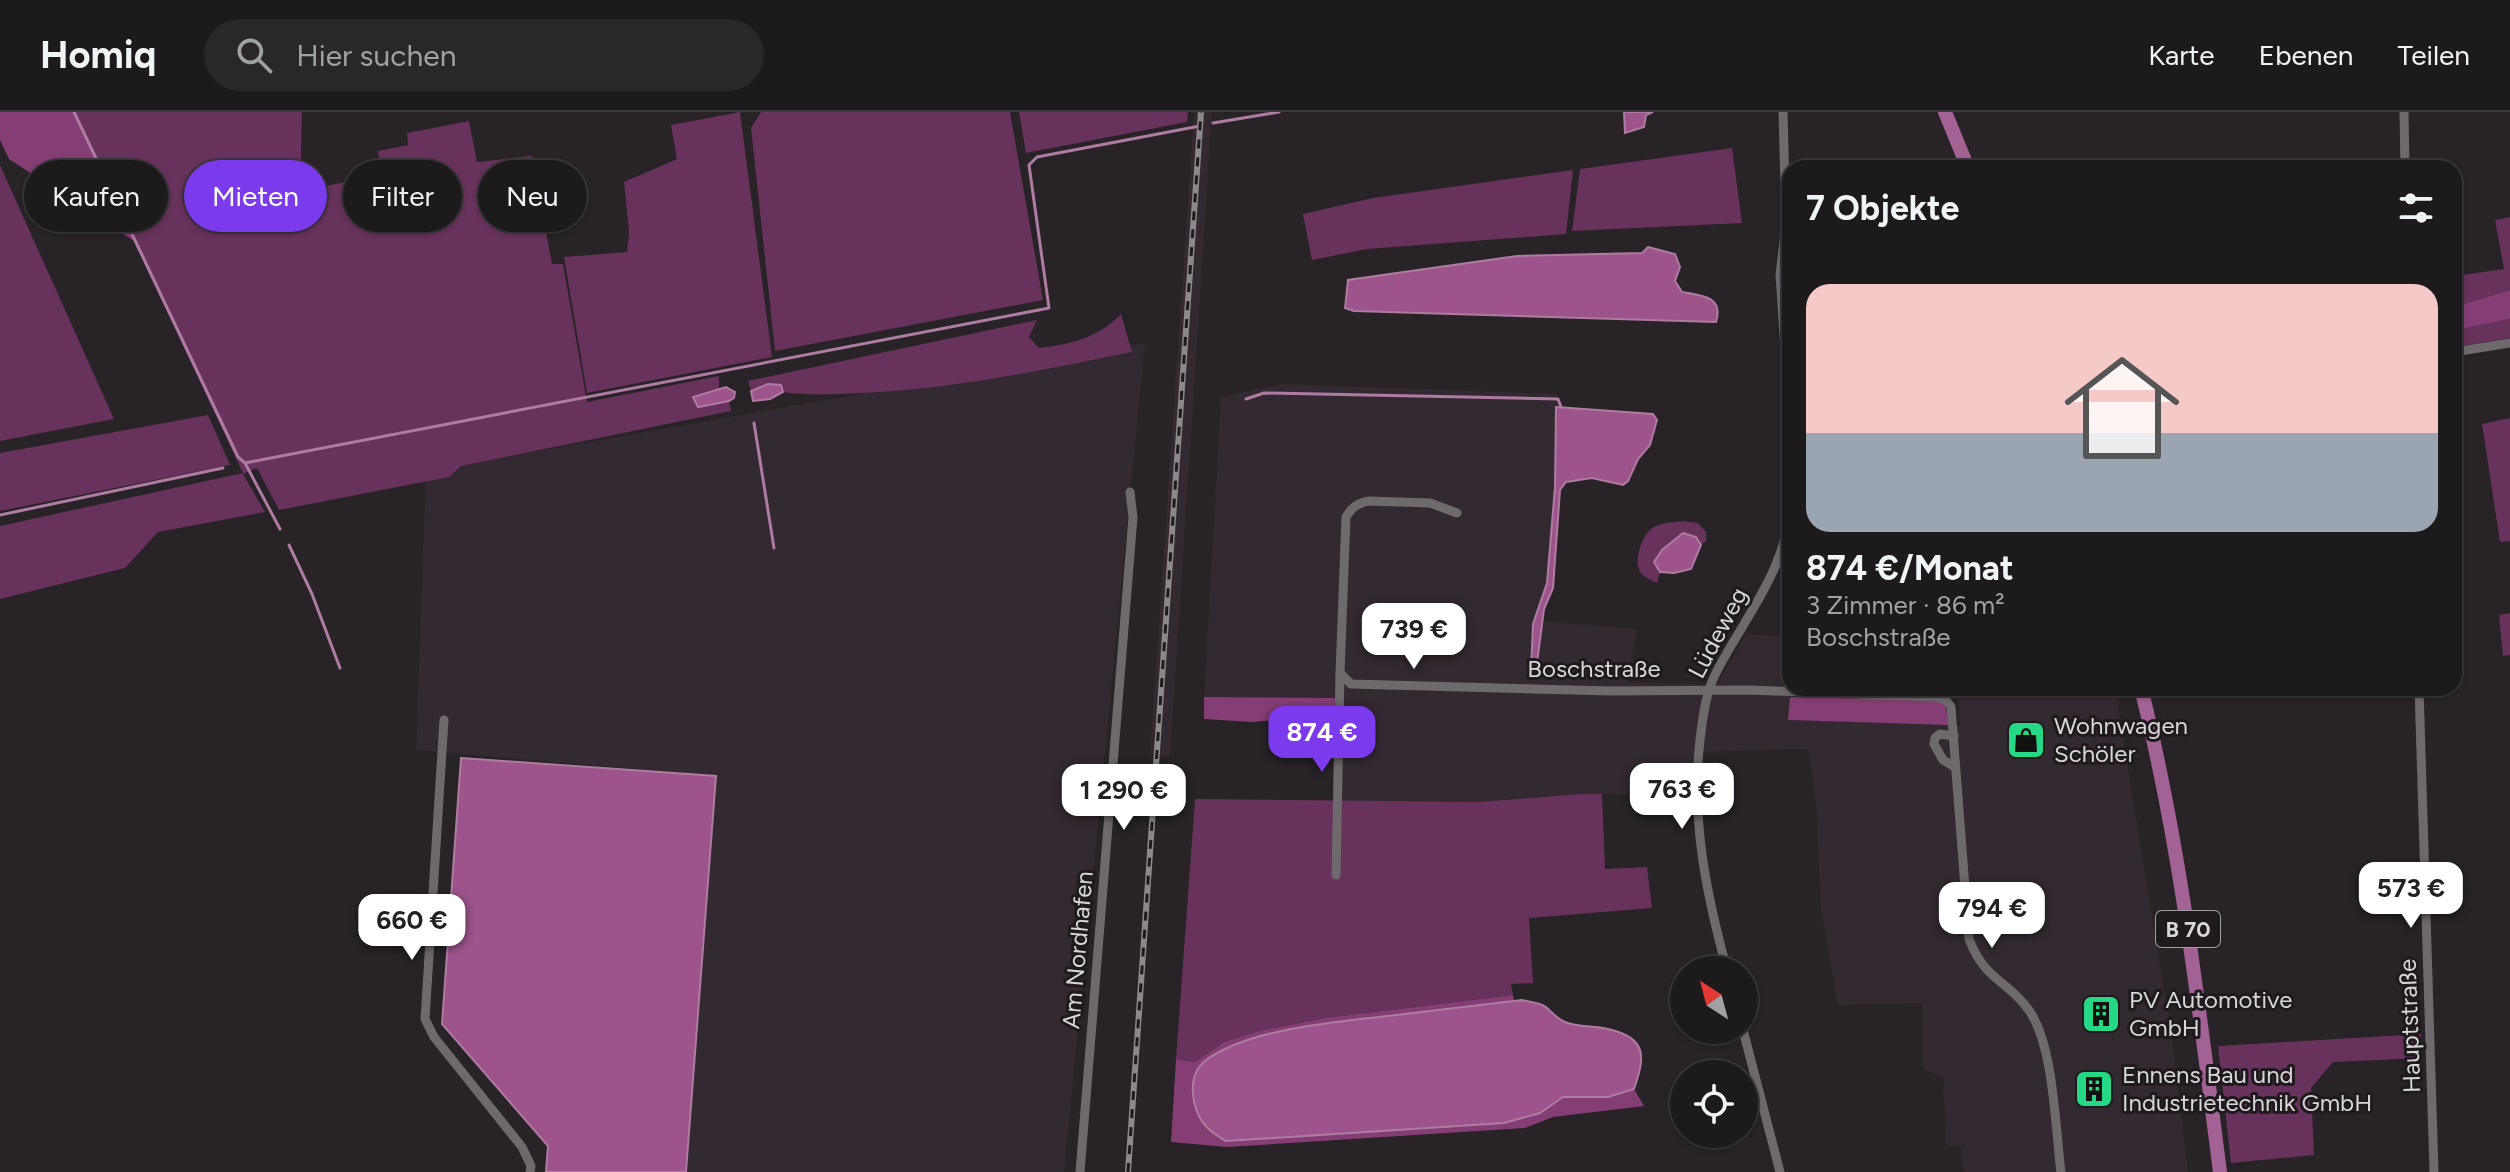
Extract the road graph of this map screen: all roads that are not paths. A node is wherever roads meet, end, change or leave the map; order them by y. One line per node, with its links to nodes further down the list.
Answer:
1 (1783, 112): 4 (street)
2 (1945, 112): 5 (main road)
3 (2404, 112): 6 (street)
4 (1784, 160)
5 (1965, 160)
6 (2405, 160)
7 (1782, 258): 8 (street)
8 (1782, 305)
9 (2510, 343): 10 (street)
10 (2462, 351)
11 (1130, 492): 27 (street, Am Nordhafen)
12 (1457, 513): 14 (street)
13 (1782, 554): 15 (street, Lüdeweg)
14 (1340, 673): 15 (street, Boschstraße); 23 (street)
15 (1709, 690): 16 (street, Boschstraße); 24 (street, Lüdeweg)
16 (1782, 692)
17 (1904, 696): 21 (street, Boschstraße)
18 (2143, 696): 30 (main road, B 70)
19 (2419, 696): 31 (street, Hauptstraße)
20 (444, 720): 26 (street)
21 (1954, 736): 22 (street, Boschstraße); 22 (street)
22 (1955, 767): 29 (street, Boschstraße)
23 (1336, 875)
24 (1724, 956)
25 (1747, 1044): 28 (street)
26 (530, 1172)
27 (1080, 1172)
28 (1780, 1172)
29 (2061, 1172)
30 (2220, 1172)
31 (2434, 1172)

